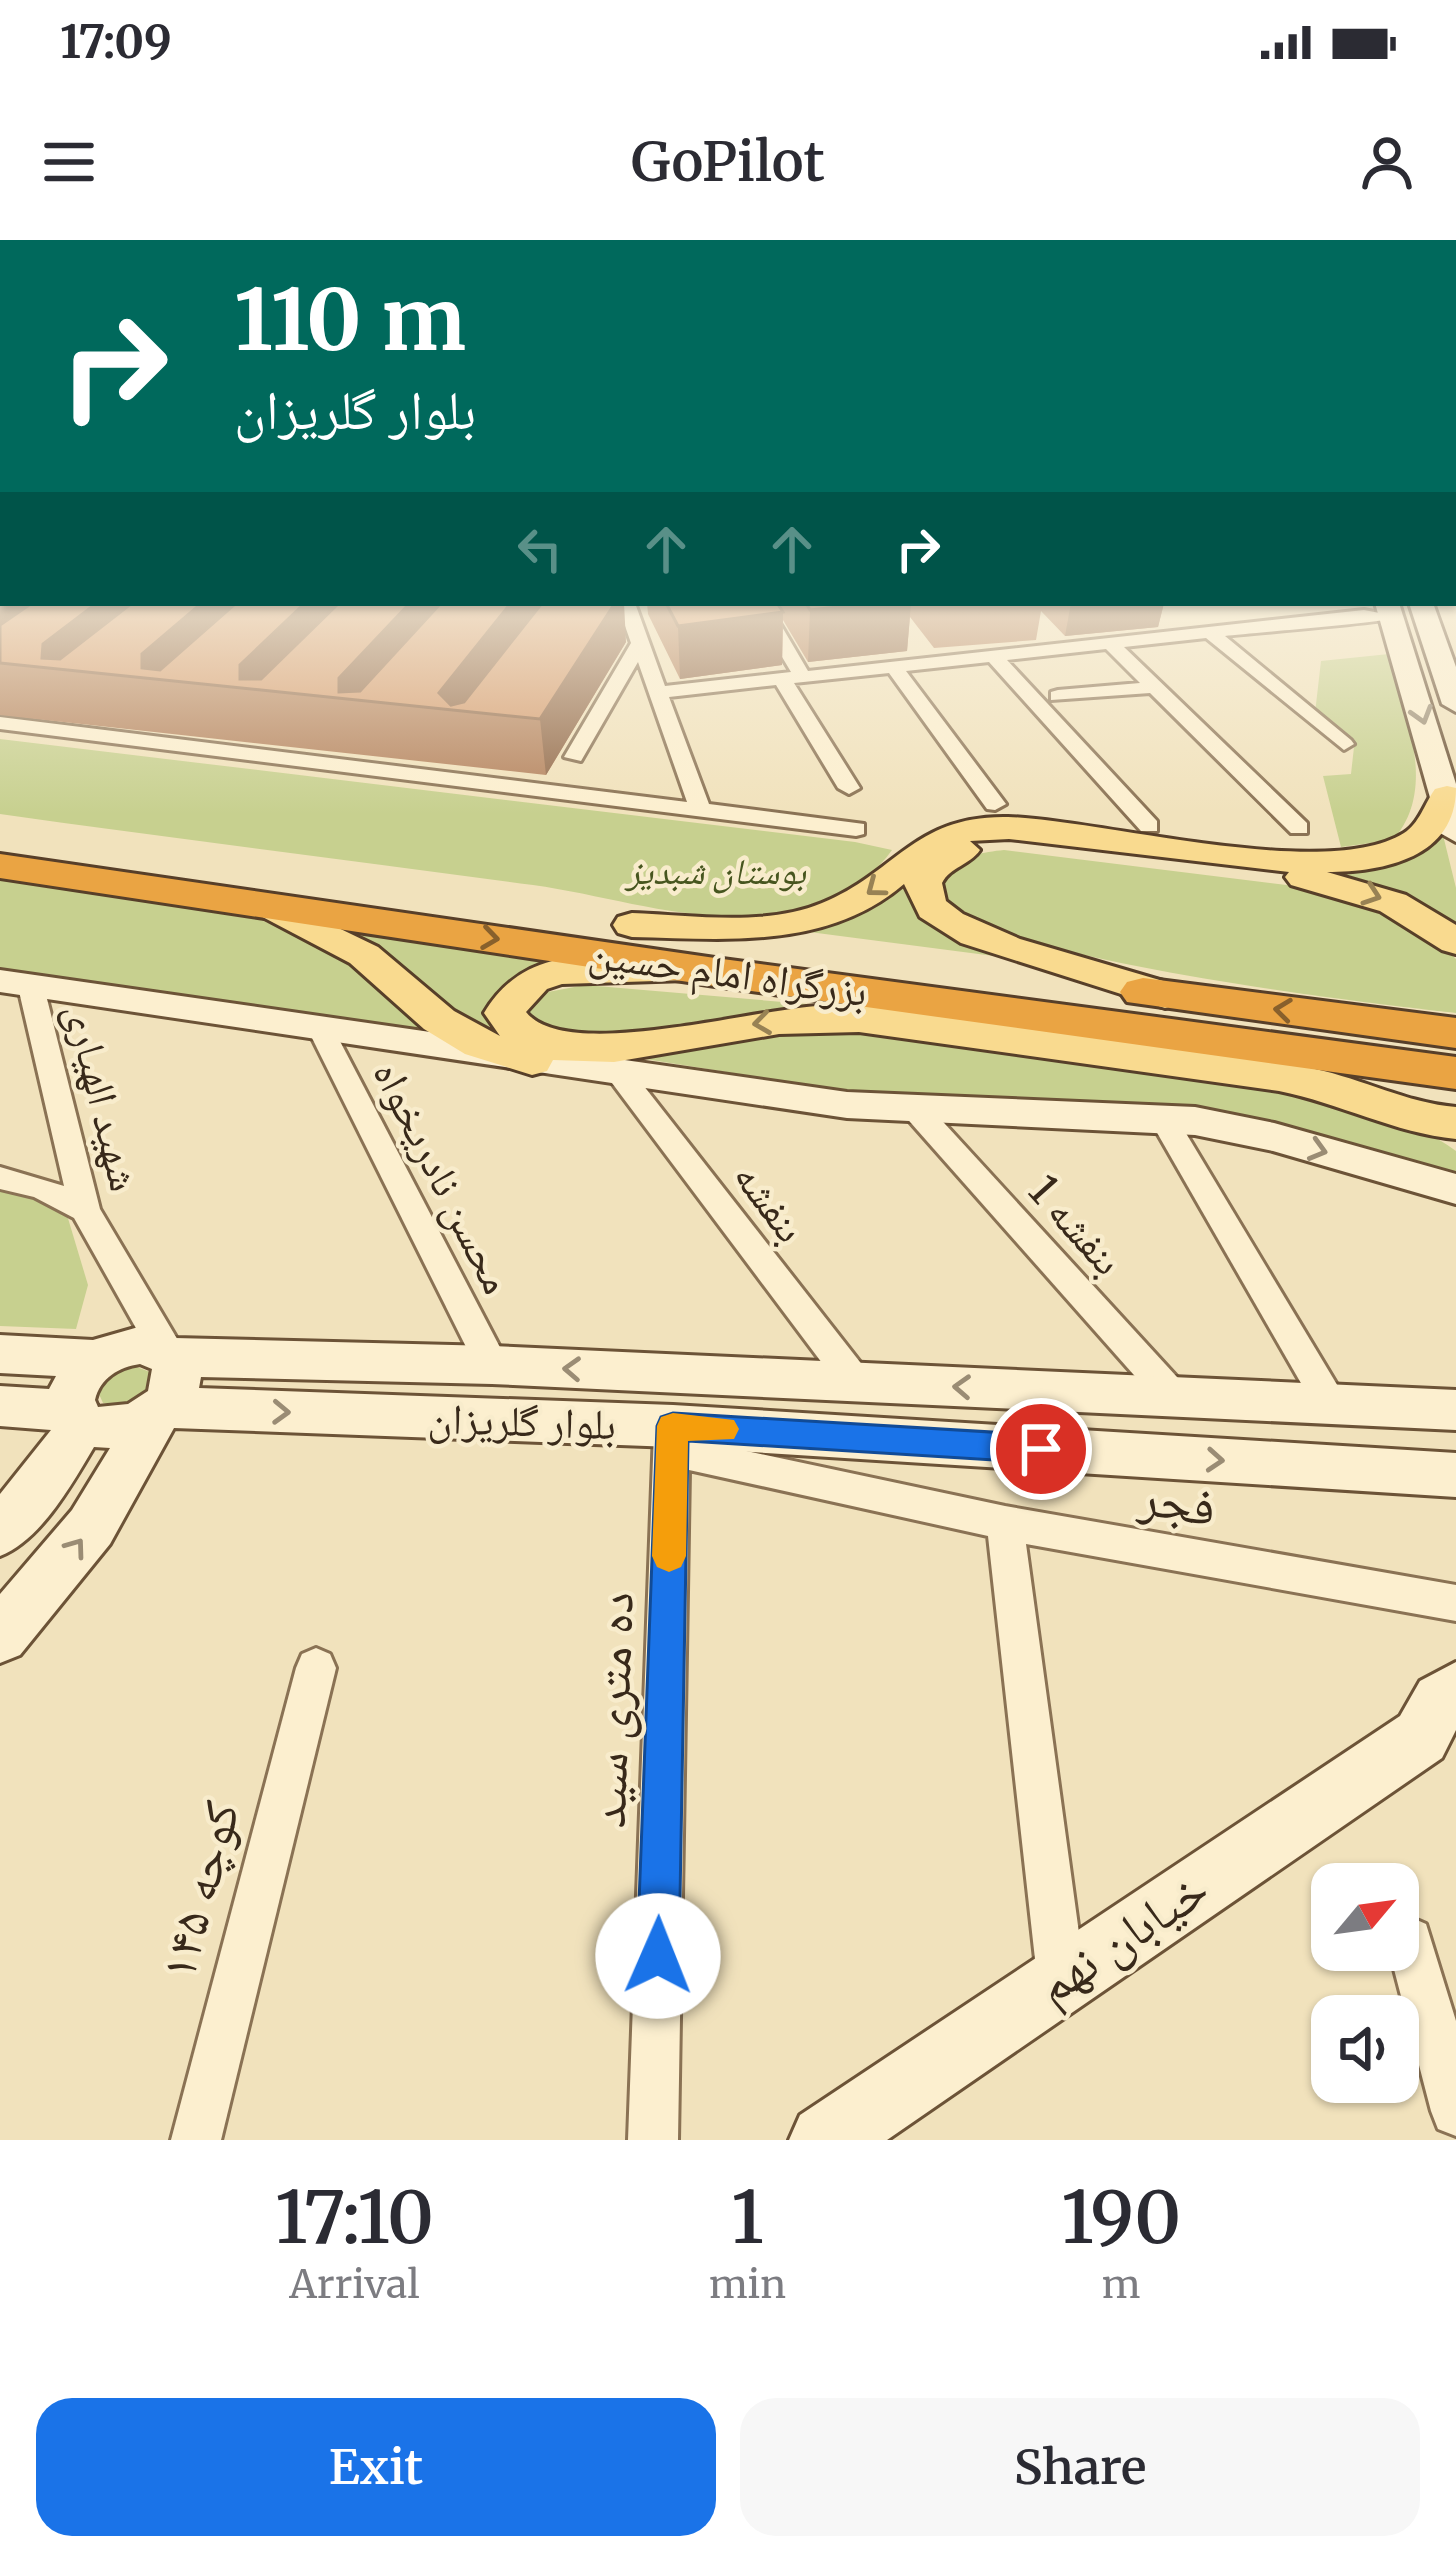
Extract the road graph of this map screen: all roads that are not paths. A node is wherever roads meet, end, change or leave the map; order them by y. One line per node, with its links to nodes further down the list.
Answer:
1 (638, 637): 8 (street)
2 (774, 637): 13 (street)
3 (1049, 637): 10 (street)
4 (1163, 637): 9 (street)
5 (1216, 637): 19 (street)
6 (1390, 637): 22 (main road, one-way to 22)
7 (1433, 637): 17 (main road)
8 (640, 643): 15 (street); 20 (street)
9 (1110, 643): 10 (street); 14 (street)
10 (1061, 649): 11 (street)
11 (993, 655): 12 (street); 25 (street)
12 (894, 667): 13 (street); 23 (street)
13 (793, 678): 15 (street); 21 (street)
14 (1156, 687): 16 (street); 26 (street)
15 (656, 693): 24 (street)
16 (1058, 697)
17 (1456, 704)
18 (0, 723): 24 (street)
19 (1344, 744)
20 (574, 757)
21 (849, 788)
22 (1447, 796): 28 (main road); 32 (main road, one-way to 32)
23 (995, 805)
24 (700, 808): 27 (street)
25 (1149, 826)
26 (1299, 828)
27 (856, 829)
28 (1456, 833)
29 (0, 838): 32 (highway, بزرگراه امام حسین)
30 (0, 866): 31 (highway, بزرگراه امام حسین)
31 (268, 905): 34 (highway, بزرگراه امام حسین, one-way to 34); 40 (main road)
32 (632, 925): 36 (highway, بزرگراه امام حسین)
33 (1456, 942): 36 (main road, one-way to 33)
34 (716, 972): 39 (highway, بزرگراه امام حسین); 44 (main road, one-way to 34)
35 (16, 984): 37 (main road); 47 (street, شهید الهیاری)
36 (1165, 995): 39 (highway, بزرگراه امام حسین, one-way to 36)
37 (319, 1026): 40 (main road); 51 (street, محسن نادریخواه)
38 (1456, 1033): 39 (highway, بزرگراه امام حسین)
39 (1422, 1055)
40 (532, 1061): 41 (main road)
41 (619, 1073): 42 (main road); 52 (street, بنفشه)
42 (913, 1107): 43 (main road); 53 (street, بنفشه 1)
43 (1162, 1117): 46 (main road, one-way to 46); 55 (street)
44 (1456, 1123)
45 (0, 1178): 47 (street)
46 (1456, 1189)
47 (86, 1210): 49 (street, شهید الهیاری)
48 (0, 1354): 50 (main road)
49 (170, 1355): 50 (main road); 51 (main road, بلوار گلریزان); 56 (main road)
50 (96, 1359): 58 (main road)
51 (492, 1365): 52 (main road, بلوار گلریزان, one-way to 51)
52 (855, 1382): 53 (main road, بلوار گلریزان, one-way to 52)
53 (1176, 1399): 55 (main road, بلوار گلریزان)
54 (0, 1406): 58 (main road)
55 (1333, 1408): 57 (main road, بلوار گلریزان)
56 (160, 1410): 58 (main road); 59 (main road, بلوار گلریزان, one-way to 59); 64 (main road, one-way to 56)
57 (1456, 1410)
58 (77, 1417): 62 (main road)
59 (672, 1439): 60 (main road, بلوار گلریزان, one-way to 60); 61 (street, فجر); 71 (street, ده متری سید)
60 (1456, 1475)
61 (1005, 1523): 63 (street, فجر); 68 (street)
62 (0, 1532)
63 (1456, 1603)
64 (0, 1636)
65 (316, 1669): 70 (street, کوچه ۱۴۵)
66 (1444, 1721): 68 (main road, خیابان نهم)
67 (1418, 1971): 69 (street)
68 (1061, 1977): 72 (main road, خیابان نهم)
69 (1456, 2111)
70 (196, 2140)
71 (653, 2140)
72 (825, 2140)

